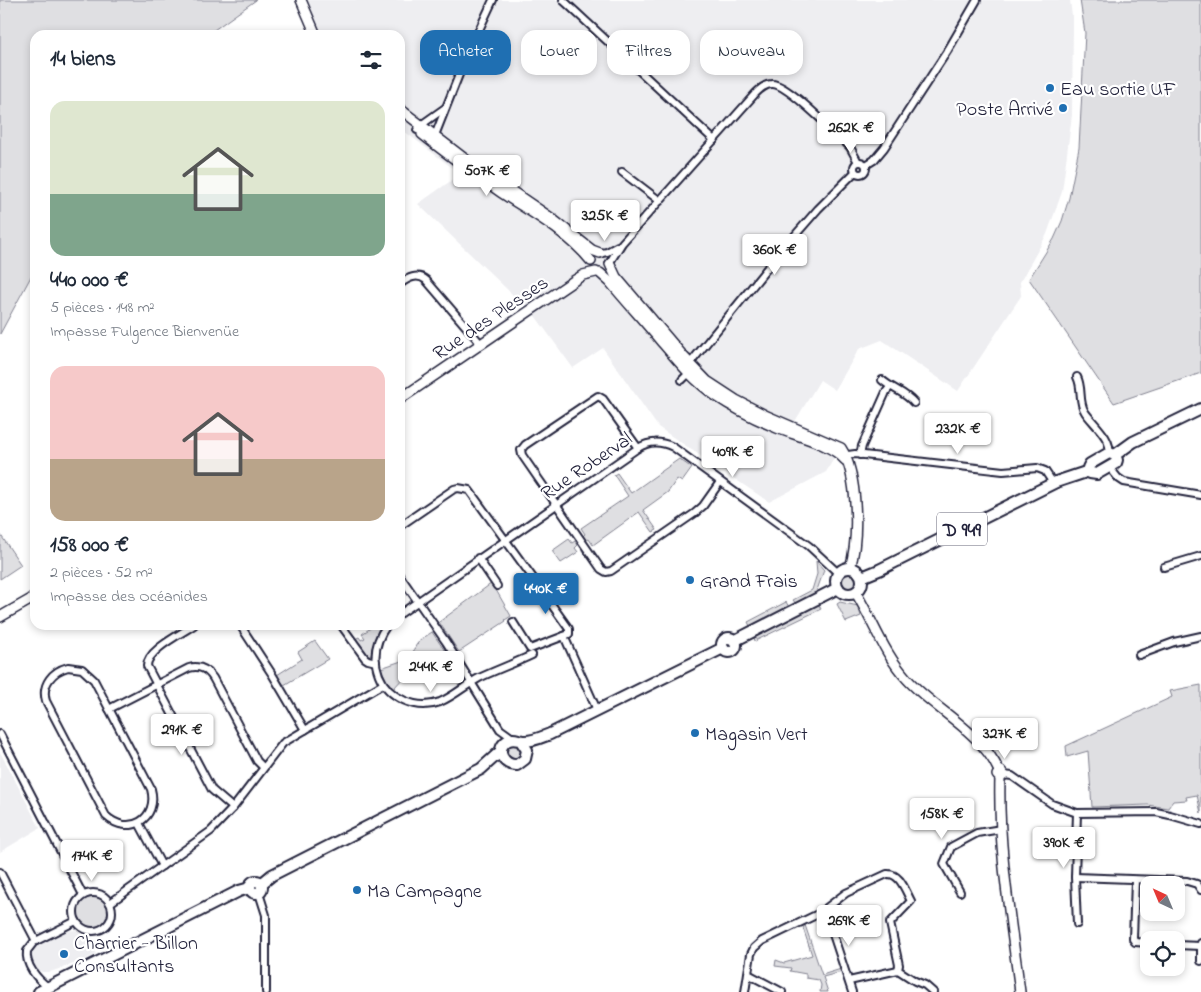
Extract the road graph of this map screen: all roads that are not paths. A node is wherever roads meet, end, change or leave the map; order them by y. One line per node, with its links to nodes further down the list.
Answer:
1 (301, 0): 5 (street)
2 (493, 0): 8 (street)
3 (564, 0): 13 (street)
4 (977, 0): 15 (street)
5 (310, 20): 6 (street); 7 (street)
6 (314, 30)
7 (317, 30)
8 (446, 107): 11 (street); 12 (street)
9 (405, 114): 11 (street)
10 (405, 120): 11 (street)
11 (419, 128): 12 (street)
12 (433, 139): 20 (street); 21 (street)
13 (714, 140): 14 (street); 18 (street)
14 (858, 162): 15 (street); 17 (street)
15 (866, 165): 17 (street)
16 (622, 172): 18 (street)
17 (855, 172): 27 (street)
18 (660, 201): 19 (street)
19 (622, 244): 20 (street); 22 (street)
20 (601, 253): 21 (street); 22 (street)
21 (591, 262): 23 (street); 24 (street, Rue des Plesses)
22 (610, 263): 23 (street); 27 (street)
23 (598, 272): 24 (street, Rue des Plesses); 27 (street)
24 (575, 280): 26 (street, Rue des Plesses)
25 (405, 282): 26 (street)
26 (481, 344): 32 (street, Rue des Plesses)
27 (688, 369): 29 (street); 37 (street)
28 (1078, 377): 36 (street)
29 (682, 380)
30 (882, 380): 31 (street)
31 (890, 387): 33 (street); 38 (street)
32 (405, 397)
33 (914, 403)
34 (1201, 409): 36 (main road)
35 (638, 448): 41 (street, Rue Roberval); 44 (street, Rue Roberval); 44 (street)
36 (1112, 454): 39 (main road); 40 (main road)
37 (843, 455): 38 (street); 50 (street)
38 (860, 455): 42 (street)
39 (1110, 468): 40 (main road); 43 (street)
40 (1089, 471): 42 (main road, D 949)
41 (720, 482): 44 (street); 51 (street, Rue Roberval)
42 (1053, 483): 52 (main road, D 949)
43 (1201, 495)
44 (556, 505): 46 (street, Rue Roberval)
45 (405, 523): 46 (street)
46 (504, 540): 48 (street, Rue Roberval); 53 (street)
47 (1201, 556): 49 (street)
48 (478, 558): 55 (street); 60 (street, Rue Roberval)
49 (1164, 567)
50 (850, 568): 51 (main road); 52 (main road)
51 (838, 573): 56 (main road)
52 (862, 577): 57 (main road)
53 (533, 578)
54 (405, 583): 60 (street)
55 (497, 586)
56 (838, 588): 57 (main road); 77 (main road)
57 (856, 592): 88 (street)
58 (544, 594): 68 (street)
59 (30, 600): 62 (street)
60 (418, 600): 61 (street, Rue Roberval); 73 (street)
61 (405, 610)
62 (0, 617)
63 (513, 622): 68 (street)
64 (186, 630): 75 (street)
65 (243, 630): 79 (street)
66 (345, 630): 72 (street)
67 (384, 630): 72 (street)
68 (564, 636): 77 (street)
69 (1201, 636): 71 (street)
70 (532, 655): 73 (street)
71 (1139, 655)
72 (376, 662): 74 (street)
73 (472, 682): 74 (street); 78 (street)
74 (383, 684): 79 (street)
75 (156, 685): 76 (street); 86 (street); 89 (street)
76 (110, 709): 91 (street); 91 (street)
77 (597, 710): 81 (main road)
78 (500, 729): 82 (street); 83 (street)
79 (305, 730): 86 (street)
80 (0, 734): 101 (street)
81 (550, 734): 82 (main road); 84 (main road)
82 (517, 740): 83 (main road); 84 (main road)
83 (502, 748): 85 (main road); 87 (main road)
84 (527, 753): 85 (main road)
85 (507, 764): 87 (main road)
86 (263, 768): 89 (street)
87 (481, 769): 98 (main road)
88 (1001, 775): 90 (street); 93 (street)
89 (233, 808): 94 (street)
90 (1077, 813): 92 (street); 96 (street)
91 (139, 823): 94 (street)
92 (1201, 824)
93 (1001, 829): 100 (street); 121 (street)
94 (162, 866): 102 (street)
95 (0, 872): 106 (street)
96 (1075, 877): 97 (street); 105 (street)
97 (1135, 880): 99 (street); 107 (street)
98 (257, 888): 115 (main road); 116 (street)
99 (1201, 890)
100 (960, 892)
101 (84, 895): 102 (street); 104 (street)
102 (110, 903): 104 (street)
103 (824, 910): 112 (street); 113 (street); 114 (street)
104 (76, 921): 106 (street)
105 (1077, 924)
106 (36, 941): 115 (street)
107 (1140, 942)
108 (1201, 942): 110 (street)
109 (1185, 945): 110 (street)
110 (1201, 946): 111 (street)
111 (1201, 961)
112 (898, 970): 114 (street); 120 (street)
113 (748, 974): 117 (street); 118 (street)
114 (849, 981): 119 (street)
115 (42, 990)
116 (266, 992)
117 (745, 992)
118 (782, 992)
119 (852, 992)
120 (933, 992)
121 (1020, 992)

